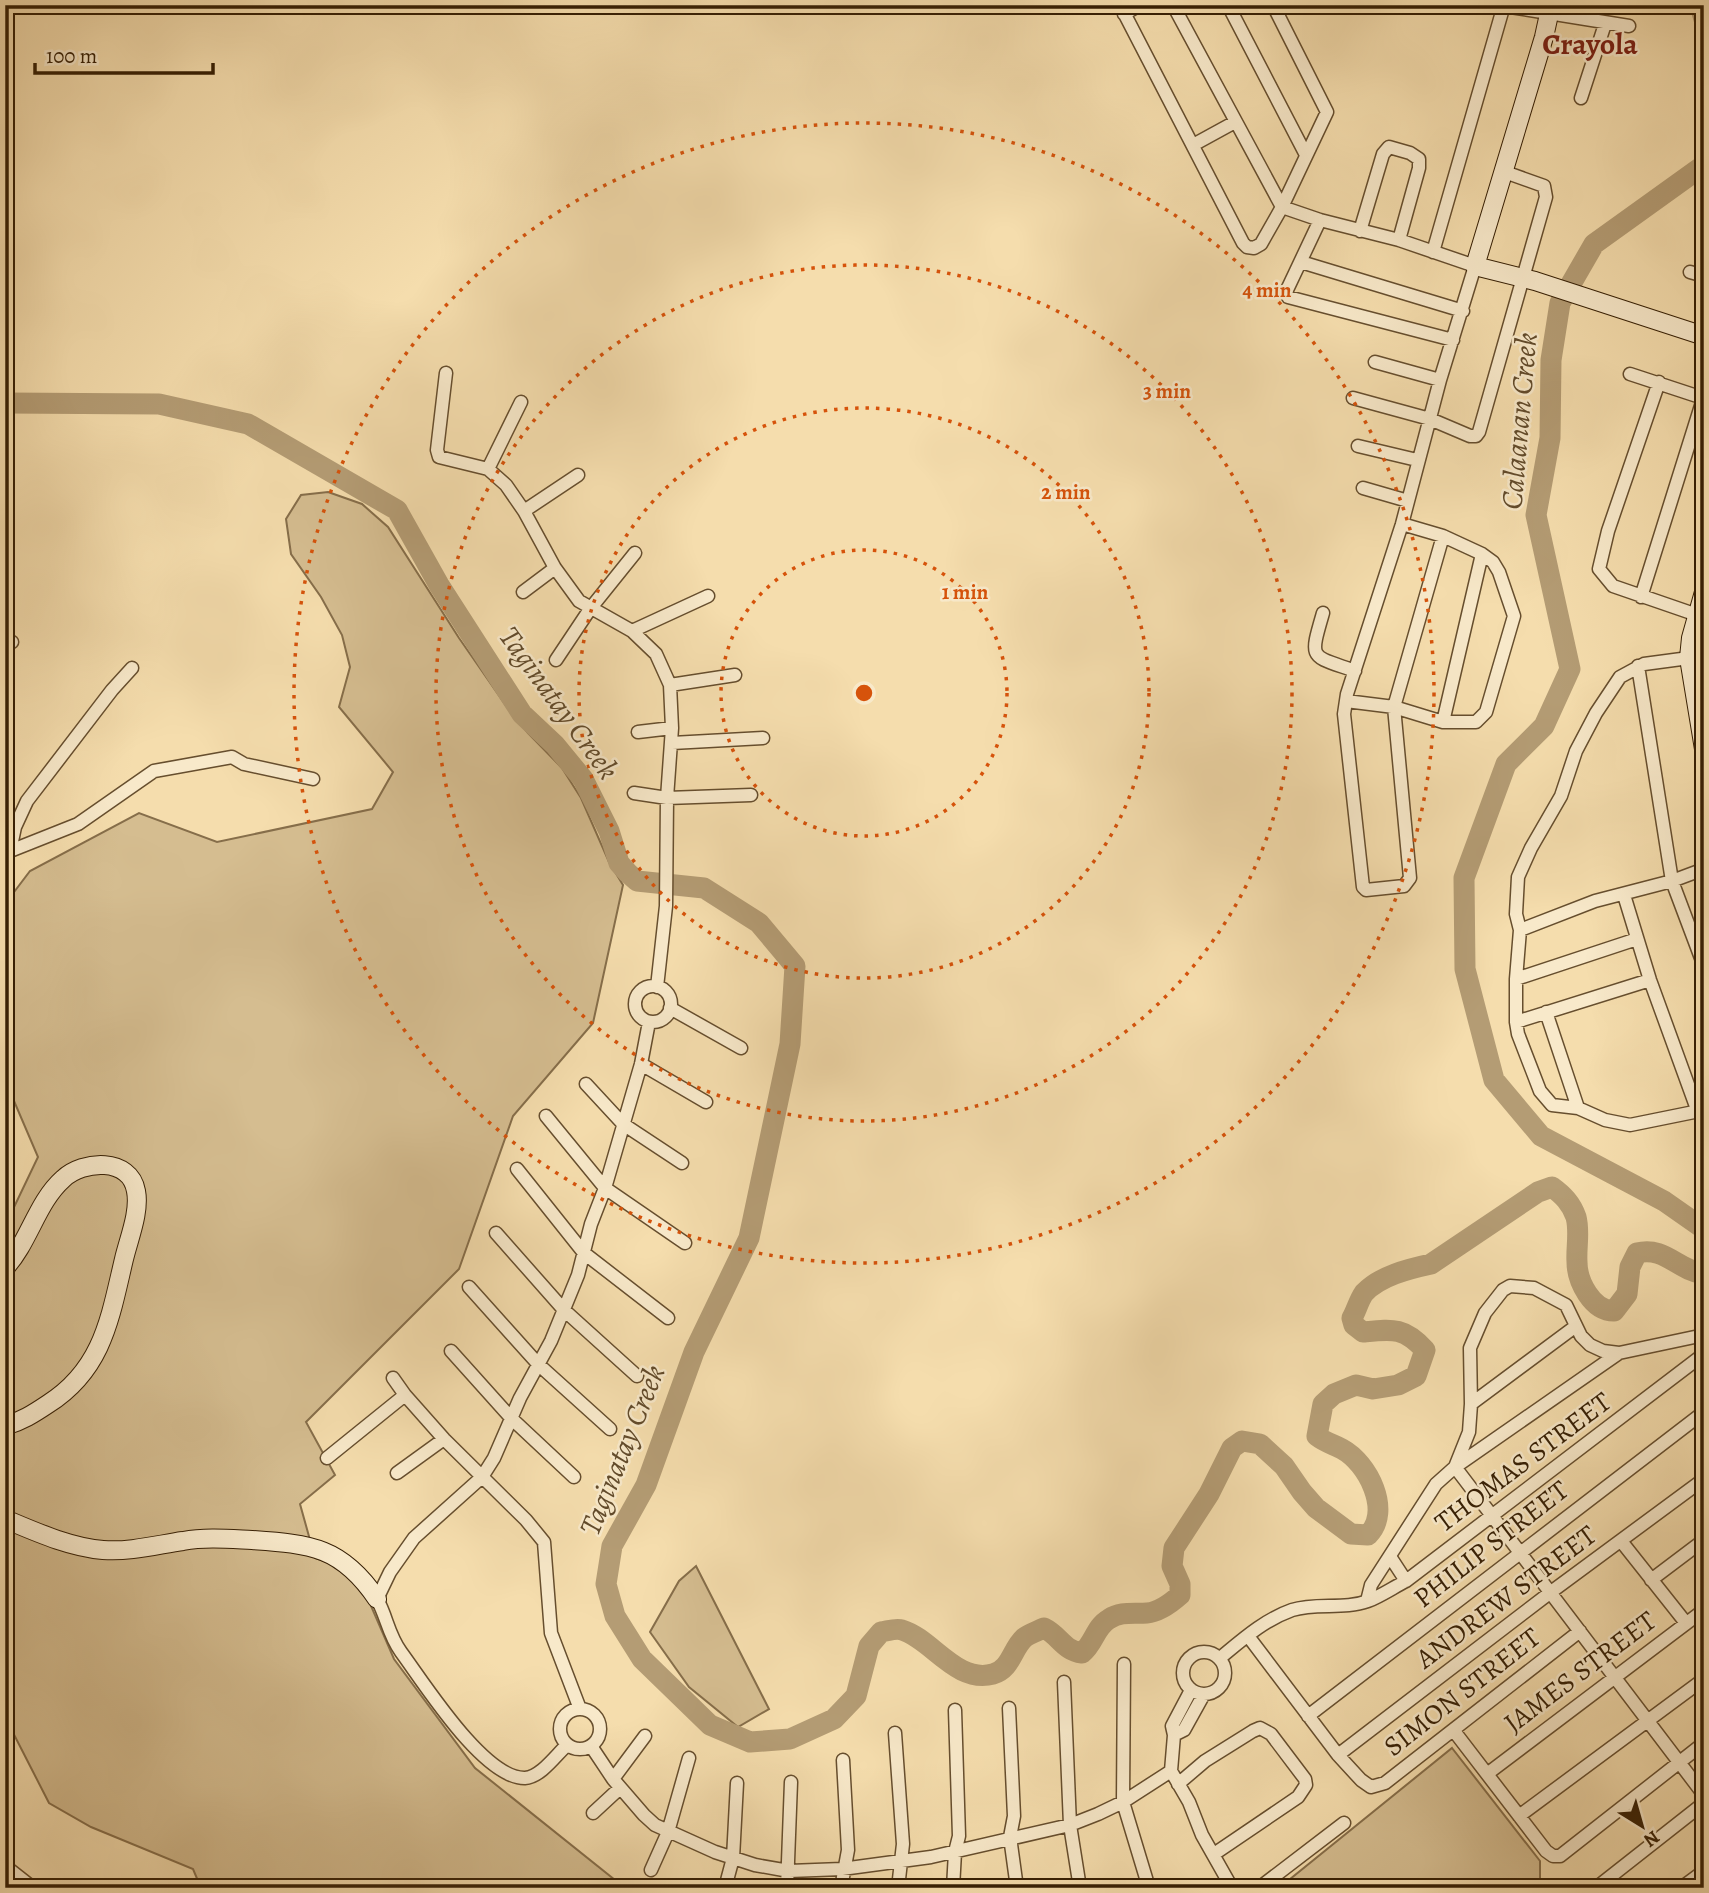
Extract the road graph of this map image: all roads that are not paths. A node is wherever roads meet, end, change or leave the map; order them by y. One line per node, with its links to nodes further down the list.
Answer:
1 (1140, 5): 6 (street)
2 (1173, 5): 11 (street)
3 (1228, 5): 13 (street)
4 (1273, 5): 13 (street)
5 (1504, 5): 7 (street); 19 (street)
6 (1122, 9): 12 (street)
7 (1550, 9): 8 (street); 14 (street)
8 (1605, 24): 9 (street); 10 (street)
9 (1629, 26)
10 (1581, 98)
11 (1235, 122): 12 (street); 15 (street)
12 (1193, 145): 15 (street)
13 (1306, 155): 15 (street)
14 (1502, 171): 21 (street); 24 (street)
15 (1282, 207): 16 (street)
16 (1320, 220): 17 (street); 20 (street)
17 (1360, 231): 18 (street); 18 (street)
18 (1399, 240): 19 (street)
19 (1433, 252): 21 (street)
20 (1301, 262): 25 (street); 27 (street)
21 (1475, 265): 24 (street); 25 (street)
22 (1690, 272): 23 (street)
23 (1704, 276)
24 (1530, 280): 26 (street); 36 (street)
25 (1463, 311): 27 (street)
26 (1704, 335)
27 (1452, 340): 31 (street)
28 (1375, 362): 31 (street)
29 (446, 373): 39 (street)
30 (1630, 374): 32 (street)
31 (1440, 380): 36 (street)
32 (1659, 382): 33 (street); 52 (street)
33 (1704, 397): 52 (street)
34 (1353, 398): 36 (street)
35 (521, 402): 39 (street)
36 (1430, 419): 38 (street)
37 (1358, 446): 38 (street)
38 (1417, 460): 42 (street)
39 (488, 469): 43 (street)
40 (578, 475): 43 (street)
41 (1363, 488): 42 (street)
42 (1408, 500): 44 (street)
43 (524, 511): 48 (street)
44 (1402, 524): 45 (street); 61 (street)
45 (1443, 536): 47 (street); 65 (street)
46 (635, 553): 53 (street)
47 (1482, 554): 66 (street); 66 (street)
48 (555, 568): 49 (street); 53 (street)
49 (523, 592)
50 (1704, 592): 55 (street)
51 (708, 596): 56 (street)
52 (1641, 597): 55 (street)
53 (590, 609): 56 (street); 57 (street)
54 (1323, 614): 61 (street)
55 (1700, 616): 60 (street)
56 (632, 631): 63 (street)
57 (556, 660)
58 (1638, 666): 60 (street); 78 (street); 80 (street)
59 (132, 668): 76 (street)
60 (1694, 669): 71 (street)
61 (1355, 671): 64 (street)
62 (735, 675): 63 (street)
63 (670, 685): 67 (street)
64 (1346, 701): 65 (street); 65 (street)
65 (1394, 707): 66 (street)
66 (1443, 722)
67 (672, 728): 68 (street); 70 (street)
68 (638, 732)
69 (762, 738): 70 (street)
70 (672, 743): 75 (street)
71 (1704, 749)
72 (313, 779): 76 (street)
73 (634, 793): 75 (street)
74 (751, 795): 75 (street)
75 (667, 798): 85 (street)
76 (8, 852)
77 (1704, 869): 78 (street)
78 (1672, 881): 79 (street); 82 (street)
79 (1625, 895): 80 (street); 81 (street)
80 (1520, 930): 83 (street)
81 (1637, 939): 83 (street); 84 (street)
82 (1704, 966)
83 (1516, 979): 89 (street)
84 (1650, 980): 87 (street); 95 (street)
85 (657, 987): 86 (street); 88 (street)
86 (670, 1008): 88 (street); 90 (street)
87 (1546, 1012): 89 (street); 94 (street)
88 (649, 1022): 91 (street)
89 (1516, 1022): 94 (street)
90 (741, 1048)
91 (641, 1064): 93 (street); 97 (street)
92 (586, 1083): 97 (street)
93 (706, 1102)
94 (1578, 1108): 95 (street)
95 (1701, 1111)
96 (546, 1116): 100 (street)
97 (623, 1124): 98 (street); 100 (street)
98 (682, 1163)
99 (517, 1169): 103 (street)
100 (605, 1188): 102 (street); 103 (street)
101 (496, 1233): 106 (street)
102 (685, 1243)
103 (584, 1253): 106 (street); 107 (street)
104 (5, 1268): 120 (street)
105 (469, 1287): 113 (street)
106 (564, 1310): 113 (street); 114 (street)
107 (668, 1318)
108 (1576, 1326): 111 (street); 117 (street); 117 (street)
109 (1704, 1335): 111 (street)
110 (451, 1351): 119 (street)
111 (1619, 1353): 124 (street)
112 (1704, 1354): 129 (street, THOMAS STREET)
113 (539, 1364): 119 (street); 121 (street)
114 (637, 1376)
115 (393, 1378): 116 (street)
116 (405, 1395): 122 (street); 123 (street)
117 (1471, 1404): 124 (street)
118 (1704, 1412): 133 (street, PHILIP STREET)
119 (512, 1419): 126 (street); 127 (street)
120 (5, 1426)
121 (610, 1429)
122 (444, 1439): 125 (street); 126 (street)
123 (327, 1458)
124 (1455, 1467): 129 (street); 134 (street)
125 (397, 1473)
126 (482, 1477): 138 (street); 152 (street)
127 (574, 1477)
128 (1704, 1479): 132 (street, ANDREW STREET)
129 (1492, 1516): 133 (street); 136 (street, THOMAS STREET)
130 (5, 1519): 138 (street)
131 (1704, 1540): 135 (street)
132 (1621, 1541): 135 (street); 137 (street, ANDREW STREET)
133 (1520, 1553): 137 (street); 154 (street, PHILIP STREET)
134 (1391, 1558): 136 (street); 139 (street)
135 (1651, 1580): 141 (street)
136 (1406, 1581): 139 (street, THOMAS STREET)
137 (1550, 1592): 142 (street); 163 (street, ANDREW STREET)
138 (377, 1599): 161 (street)
139 (1367, 1601): 143 (street)
140 (1704, 1610): 141 (street, JAMES STREET)
141 (1686, 1623): 146 (street, JAMES STREET)
142 (1580, 1631): 146 (street); 156 (street, SIMON STREET)
143 (1248, 1636): 144 (street); 154 (street)
144 (1220, 1658): 149 (street); 150 (street)
145 (1124, 1664): 174 (street)
146 (1615, 1677): 155 (street); 168 (street, JAMES STREET)
147 (1704, 1679): 155 (street)
148 (1064, 1682): 179 (street)
149 (1191, 1690): 150 (street); 158 (street)
150 (1204, 1694): 158 (street)
151 (1009, 1708): 181 (street)
152 (580, 1709): 161 (street); 162 (street)
153 (955, 1710): 182 (street)
154 (1308, 1716): 163 (street)
155 (1648, 1720): 166 (street); 177 (street)
156 (1454, 1731): 163 (street, SIMON STREET); 168 (street)
157 (895, 1733): 185 (street)
158 (1174, 1735): 167 (street)
159 (645, 1736): 171 (street)
160 (1704, 1744): 166 (street)
161 (567, 1745): 162 (street)
162 (591, 1746): 171 (street)
163 (1338, 1755)
164 (689, 1758): 180 (street)
165 (843, 1760): 187 (street)
166 (1679, 1762): 173 (street); 177 (street)
167 (1171, 1772): 172 (street); 174 (street)
168 (1487, 1774): 177 (street)
169 (791, 1782): 189 (street)
170 (737, 1783): 184 (street)
171 (616, 1784): 176 (street); 180 (street)
172 (1178, 1784): 183 (street); 183 (street)
173 (1704, 1795)
174 (1123, 1802): 179 (street); 201 (street)
175 (1704, 1803): 204 (street)
176 (593, 1813)
177 (1518, 1816)
178 (1344, 1823): 203 (street)
179 (1070, 1825): 181 (street); 200 (street)
180 (668, 1832): 184 (street); 188 (street)
181 (1010, 1837): 182 (street); 199 (street)
182 (955, 1852): 185 (street); 198 (street)
183 (1214, 1854): 202 (street)
184 (733, 1858): 189 (street); 194 (street)
185 (900, 1861): 187 (street); 197 (street)
186 (5, 1866): 190 (street)
187 (842, 1869): 189 (street); 196 (street)
188 (651, 1870)
189 (789, 1871): 195 (street)
190 (18, 1877): 192 (street); 193 (street)
191 (1702, 1877): 205 (street)
192 (5, 1883)
193 (33, 1888)
194 (725, 1888)
195 (787, 1888)
196 (841, 1888)
197 (898, 1888)
198 (953, 1888)
199 (1017, 1888)
200 (1080, 1888)
201 (1149, 1888)
202 (1232, 1888)
203 (1259, 1888)
204 (1597, 1888)
205 (1681, 1888)

